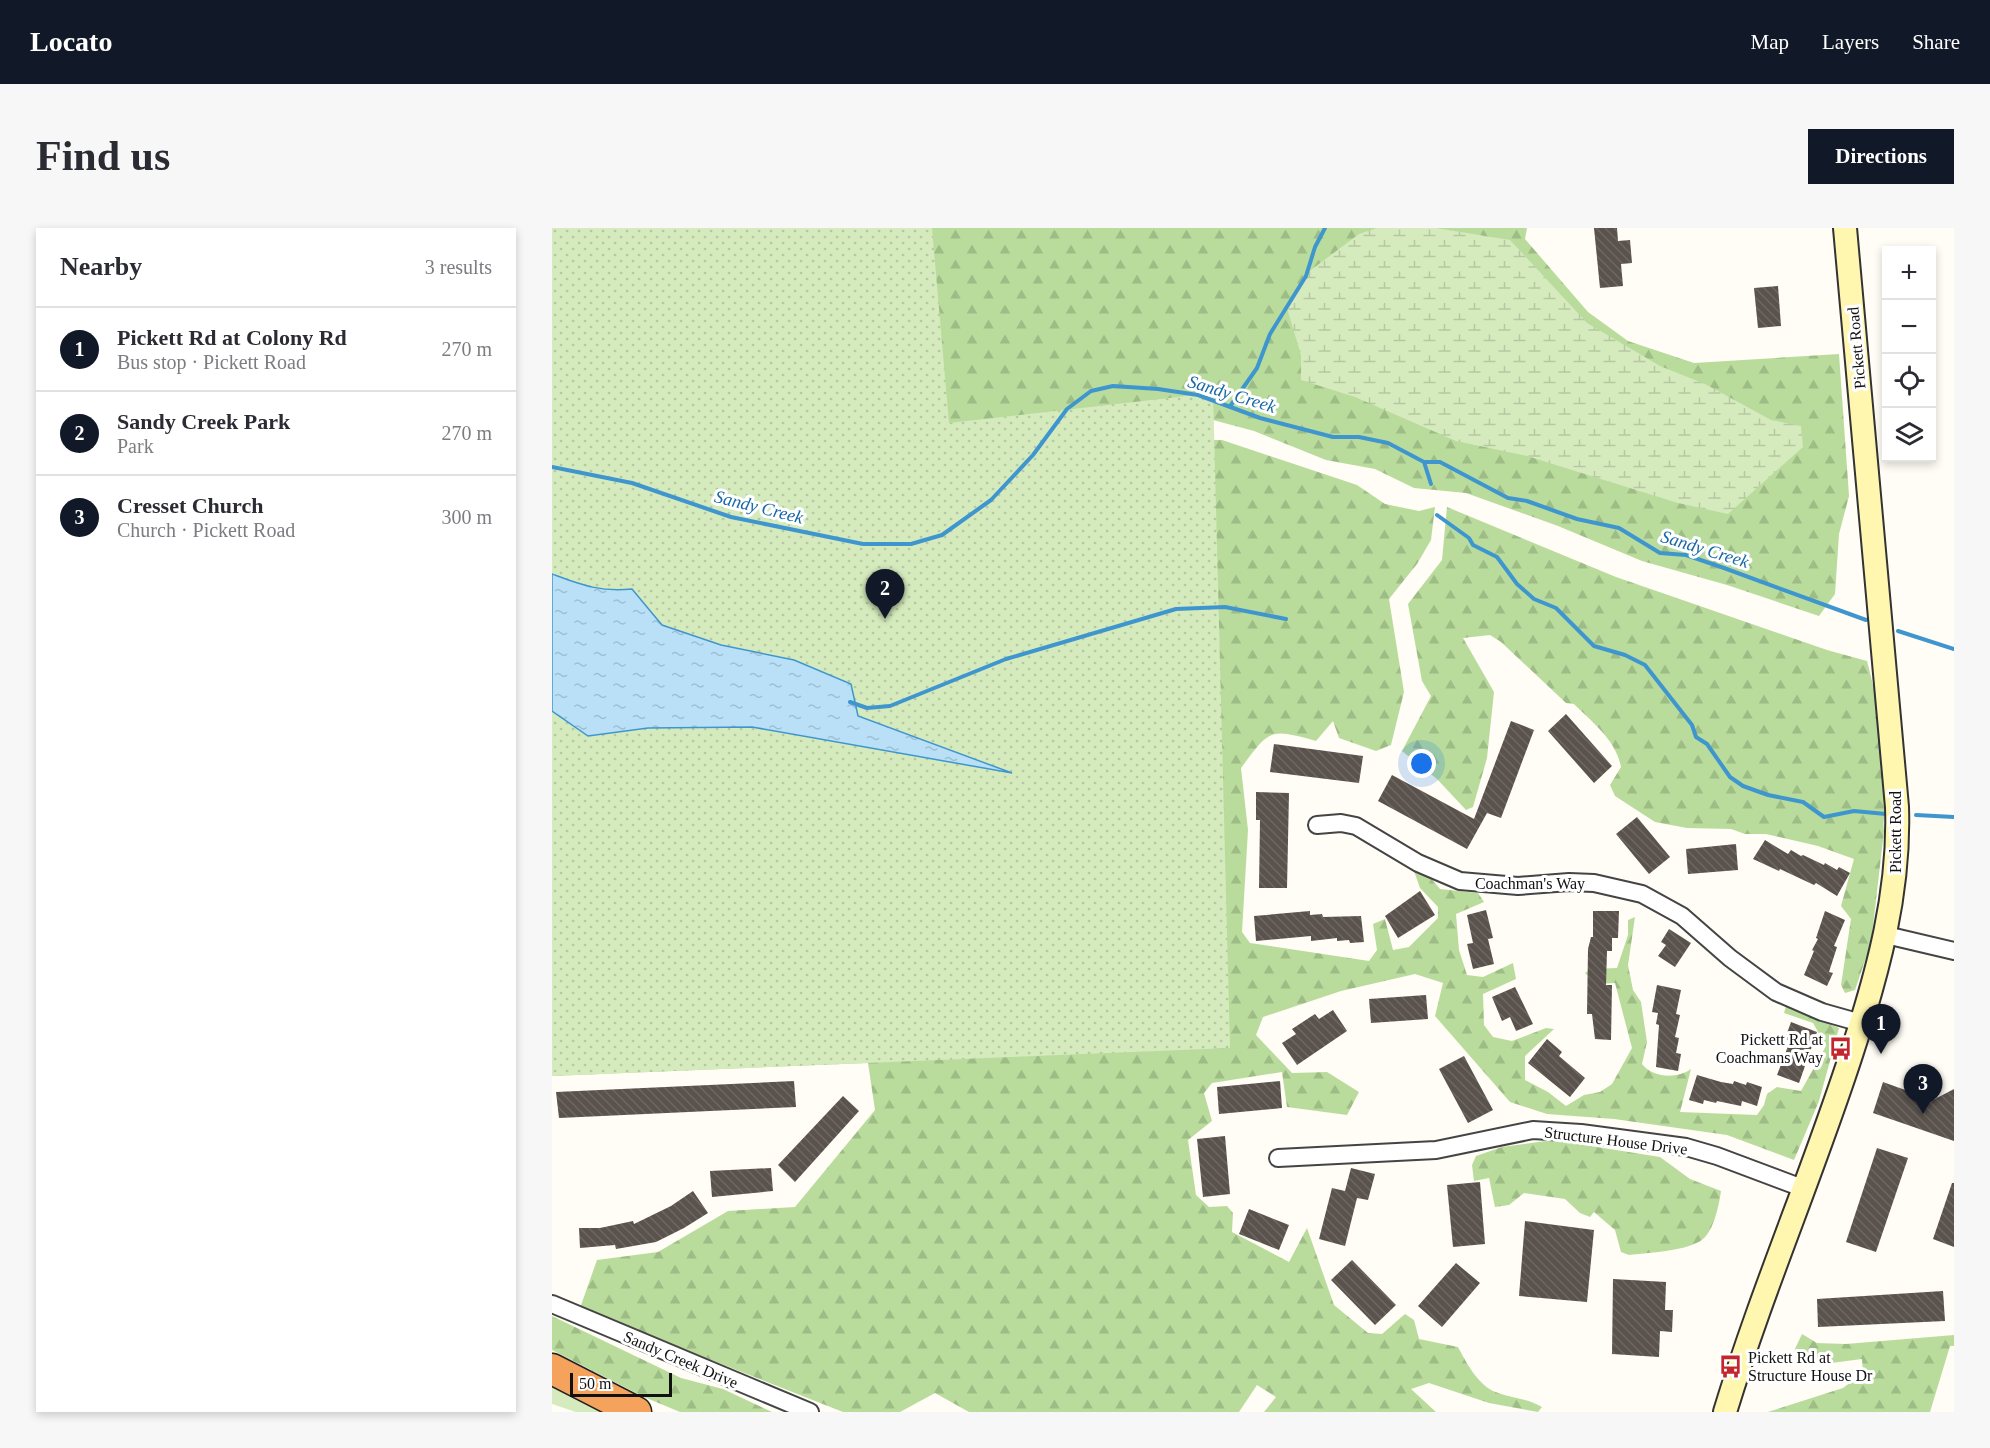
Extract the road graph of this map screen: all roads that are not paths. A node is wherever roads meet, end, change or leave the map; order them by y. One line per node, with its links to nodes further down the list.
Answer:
1 (1845, 228): 3 (street, Pickett Road)
2 (1317, 825): 5 (street, Coachman's Way)
3 (1886, 934): 4 (street); 5 (street, Pickett Road)
4 (1954, 951)
5 (1861, 1023): 7 (street, Pickett Road)
6 (1278, 1158): 7 (street, Structure House Drive)
7 (1805, 1189): 12 (street, Pickett Road)
8 (552, 1304): 11 (street, Sandy Creek Drive)
9 (552, 1369): 10 (highway)
10 (636, 1412)
11 (810, 1412)
12 (1725, 1412)

